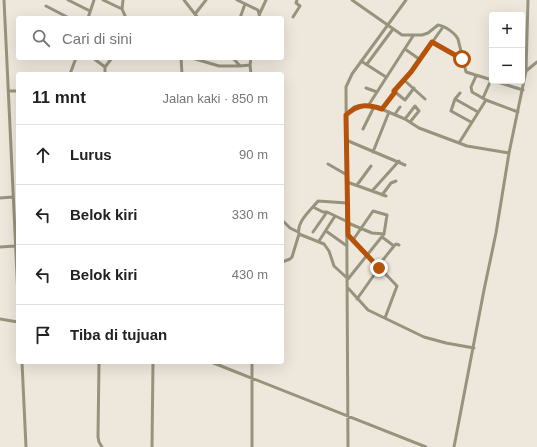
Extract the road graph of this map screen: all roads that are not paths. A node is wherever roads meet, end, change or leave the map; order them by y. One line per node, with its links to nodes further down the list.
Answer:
1 (4, 0): 60 (street)
2 (68, 0): 17 (street)
3 (94, 0): 17 (street)
4 (103, 0): 16 (street)
5 (123, 0): 16 (street)
6 (184, 0): 19 (street)
7 (206, 0): 19 (street)
8 (237, 0): 14 (street)
9 (266, 0): 18 (street)
10 (297, 0): 24 (street)
11 (352, 0): 25 (street)
12 (406, 0): 25 (street)
13 (528, 0): 46 (street)
14 (245, 4): 18 (street); 23 (street)
15 (46, 6): 20 (street)
16 (122, 9): 22 (street)
17 (90, 11): 21 (street)
18 (260, 13)
19 (195, 14)
20 (65, 16)
21 (89, 16)
22 (124, 16)
23 (241, 16)
24 (293, 18)
25 (387, 26): 27 (street); 40 (street)
26 (444, 27): 28 (street); 29 (street); 32 (street)
27 (393, 29): 28 (street); 42 (street)
28 (413, 36): 30 (street)
29 (432, 42): 31 (street); 32 (street)
30 (405, 48): 31 (street); 52 (street)
31 (419, 59): 53 (street)
32 (462, 59): 51 (street)
33 (75, 60): 47 (street)
34 (96, 60): 45 (street)
35 (110, 60): 45 (street)
36 (181, 60): 49 (street)
37 (199, 60): 44 (street)
38 (235, 60): 44 (street)
39 (251, 60): 43 (street)
40 (362, 61): 42 (street); 76 (street)
41 (537, 62): 46 (street)
42 (367, 64): 52 (street)
43 (250, 65): 44 (street); 50 (street)
44 (240, 66)
45 (105, 67): 48 (street)
46 (526, 71): 59 (street)
47 (71, 72)
48 (104, 72)
49 (182, 72)
50 (251, 72)
51 (476, 76): 54 (street); 67 (street)
52 (386, 77): 62 (street)
53 (404, 80): 58 (street); 63 (street)
54 (489, 80)
55 (491, 84): 67 (street)
56 (502, 84): 59 (street)
57 (366, 88): 62 (street)
58 (414, 88): 63 (street); 65 (street)
59 (523, 90): 74 (street)
60 (8, 91): 61 (street); 96 (street)
61 (16, 91)
62 (377, 92): 68 (street)
63 (395, 92): 71 (street)
64 (460, 93): 66 (street)
65 (425, 99)
66 (455, 99): 73 (street); 79 (street)
67 (485, 99): 73 (street); 74 (street)
68 (368, 106): 69 (street); 76 (street)
69 (374, 107): 71 (street); 80 (street)
70 (400, 107): 75 (street)
71 (382, 109): 72 (street)
72 (389, 112): 75 (street); 83 (street)
73 (478, 112): 79 (street)
74 (518, 112): 84 (street)
75 (395, 114): 77 (street)
76 (346, 115): 81 (street)
77 (405, 119): 78 (street); 78 (street)
78 (410, 122): 82 (street)
79 (471, 122): 82 (street)
80 (363, 129)
81 (346, 140): 83 (street); 89 (street)
82 (459, 143): 84 (street)
83 (373, 152): 85 (street)
84 (509, 153): 128 (street)
85 (398, 161): 87 (street); 93 (street)
86 (328, 164): 89 (street)
87 (405, 165)
88 (371, 166): 92 (street)
89 (347, 174): 91 (street)
90 (396, 181): 94 (street)
91 (347, 182): 92 (street); 98 (street)
92 (357, 185): 93 (street)
93 (372, 191): 94 (street)
94 (382, 195): 95 (street)
95 (386, 196)
96 (13, 197): 97 (street); 114 (street)
97 (0, 198)
98 (347, 203): 99 (street); 102 (street)
99 (313, 207): 100 (street); 108 (street)
100 (328, 212): 101 (street); 104 (street)
101 (335, 216): 102 (street); 107 (street)
102 (348, 223): 105 (street); 109 (street)
103 (286, 224): 108 (street)
104 (317, 227): 106 (street); 107 (street)
105 (361, 228): 110 (street); 110 (street); 111 (street)
106 (313, 232)
107 (325, 232): 112 (street); 115 (street)
108 (298, 233): 112 (street); 119 (street)
109 (348, 235): 111 (street); 115 (street)
110 (383, 236): 116 (street); 118 (street)
111 (353, 240): 118 (street)
112 (319, 241): 122 (street)
113 (399, 245): 116 (street)
114 (15, 246): 117 (street); 120 (street)
115 (347, 246): 122 (street)
116 (394, 246): 121 (street)
117 (0, 247)
118 (368, 256): 121 (street); 122 (street)
119 (284, 261)
120 (16, 263)
121 (379, 267): 124 (street); 125 (street)
122 (348, 279): 123 (street)
123 (348, 288): 124 (street); 135 (street)
124 (357, 299): 125 (street)
125 (385, 318): 128 (street)
126 (0, 319): 127 (street)
127 (16, 322)
128 (474, 348): 142 (street)
129 (22, 364): 136 (street)
130 (99, 364): 137 (street)
131 (153, 364): 138 (street)
132 (216, 364): 134 (street)
133 (252, 364): 134 (street)
134 (252, 378): 135 (street); 139 (street)
135 (348, 416): 140 (street); 141 (street)
136 (26, 447)
137 (102, 447)
138 (152, 447)
139 (252, 447)
140 (348, 447)
141 (426, 447)
142 (454, 447)

